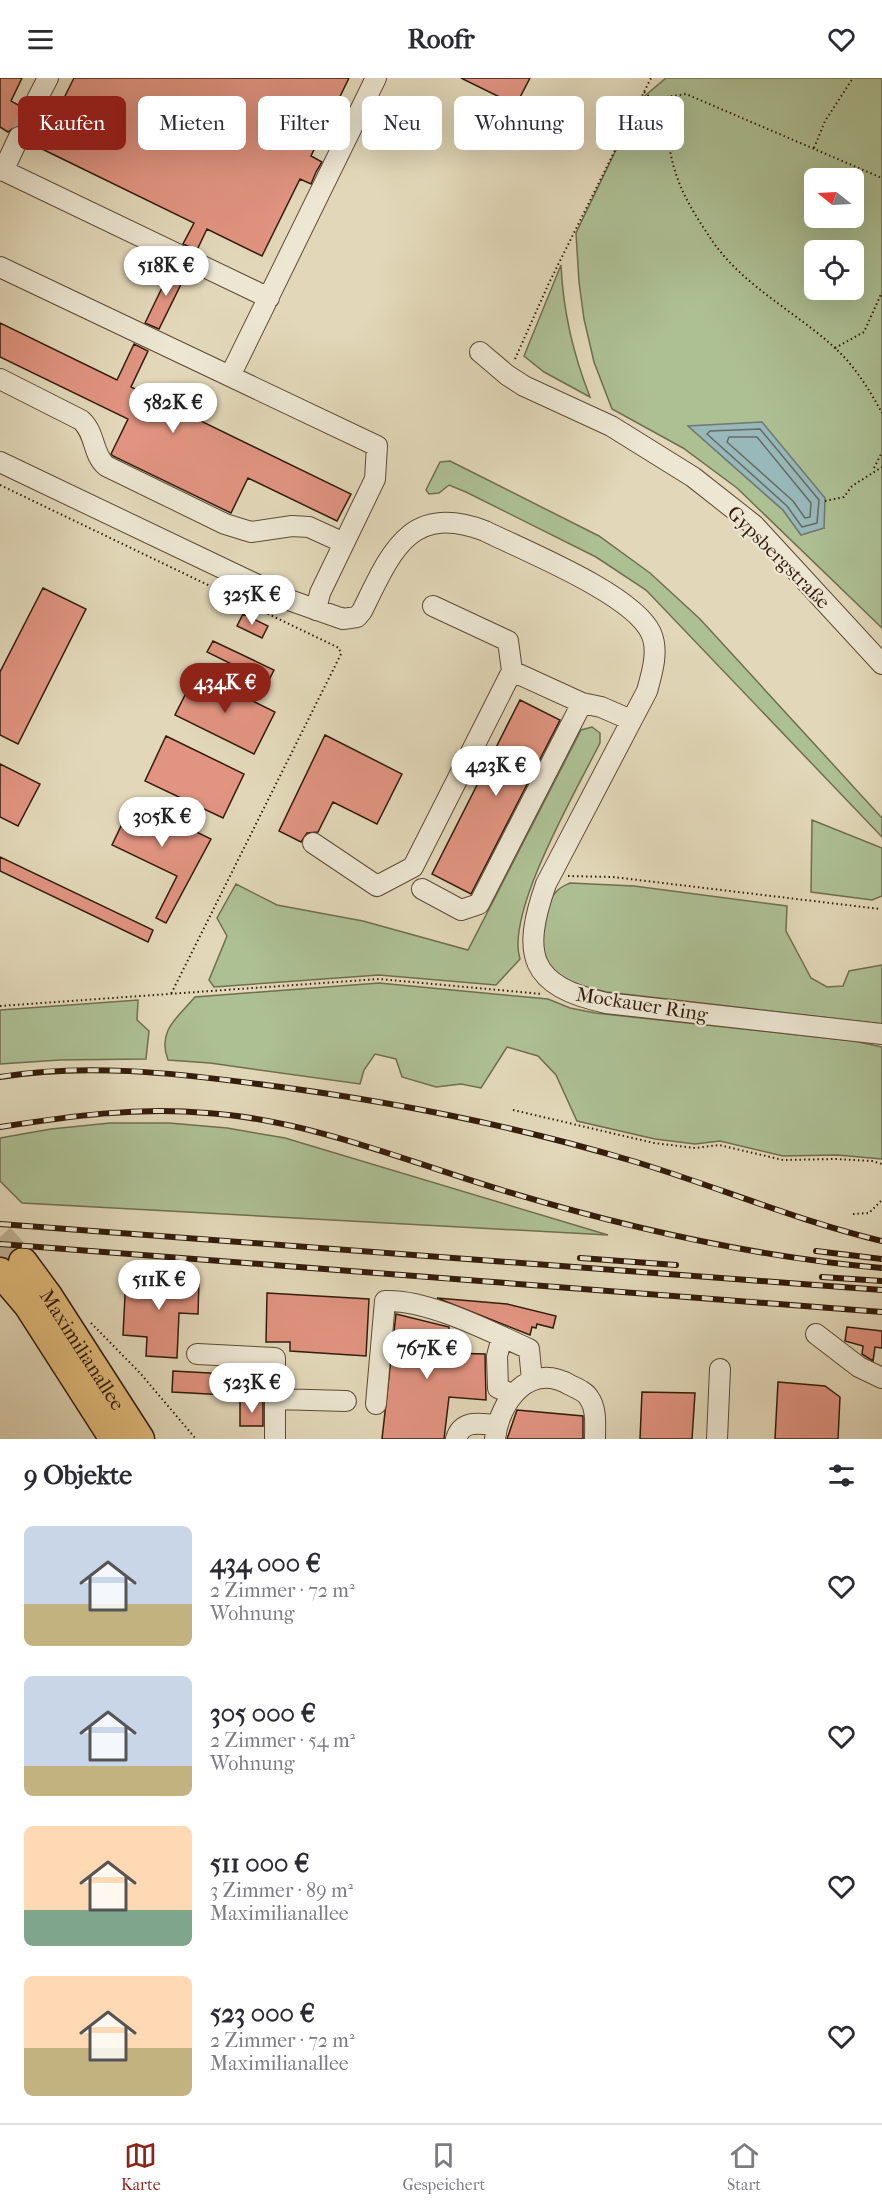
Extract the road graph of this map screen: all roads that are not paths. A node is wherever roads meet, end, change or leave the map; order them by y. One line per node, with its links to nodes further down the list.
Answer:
1 (48, 78): 3 (street)
2 (376, 78): 7 (street)
3 (39, 96)
4 (18, 139): 5 (street)
5 (1, 170): 7 (street)
6 (0, 267): 9 (street)
7 (269, 298): 9 (street)
8 (480, 352): 15 (street, Gypsbergstraße)
9 (230, 376): 12 (street)
10 (0, 379): 12 (street)
11 (0, 462): 14 (street, Mockauer Ring)
12 (344, 543): 14 (street)
13 (434, 606): 16 (street)
14 (316, 610): 18 (street, Mockauer Ring)
15 (882, 664)
16 (512, 671): 17 (street); 19 (street)
17 (582, 703): 18 (street); 20 (street)
18 (631, 720): 21 (street, Mockauer Ring)
19 (313, 843)
20 (422, 889)
21 (882, 1034)
22 (11, 1267): 34 (highway); 35 (highway, Maximilianallee)
23 (816, 1334): 27 (street)
24 (502, 1337): 28 (street); 29 (street); 32 (street)
25 (197, 1354): 30 (street)
26 (720, 1369): 39 (street)
27 (882, 1378)
28 (532, 1380): 29 (street); 38 (street)
29 (511, 1394): 33 (street)
30 (275, 1399): 31 (street); 36 (street)
31 (346, 1401)
32 (375, 1404)
33 (496, 1432): 37 (street)
34 (114, 1439)
35 (141, 1439)
36 (275, 1439)
37 (456, 1439)
38 (595, 1439)
39 (717, 1439)

